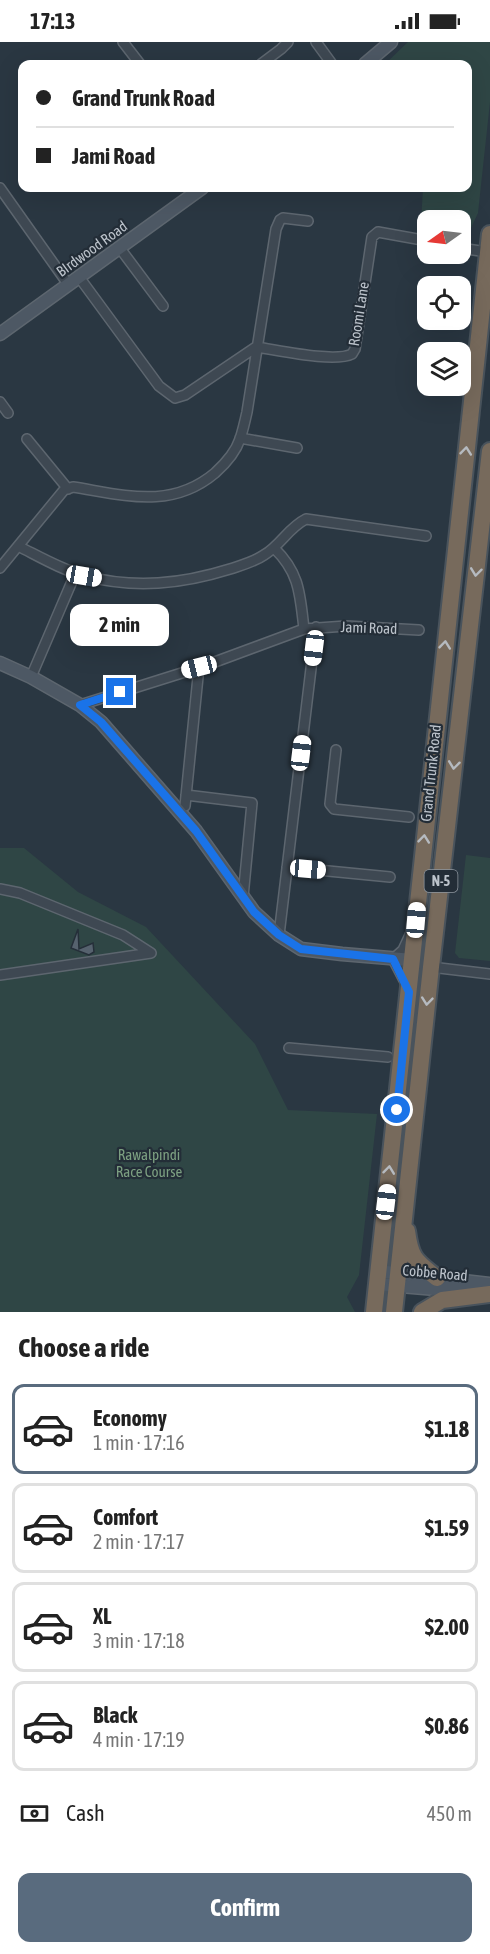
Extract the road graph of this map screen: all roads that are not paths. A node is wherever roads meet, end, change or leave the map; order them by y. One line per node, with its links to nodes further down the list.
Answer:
1 (123, 42): 5 (street)
2 (288, 42): 6 (street)
3 (316, 42): 7 (street)
4 (391, 42): 8 (street)
5 (137, 60)
6 (267, 60)
7 (329, 60)
8 (370, 60)
9 (0, 188): 17 (street)
10 (195, 192): 14 (street, BIrdwood Road)
11 (309, 221): 20 (street)
12 (490, 234): 16 (highway, Grand Trunk Road / N-5)
13 (417, 239): 20 (street, Roomi Lane)
14 (119, 247): 17 (street, BIrdwood Road); 18 (street)
15 (471, 250): 16 (street)
16 (487, 252): 48 (highway, Grand Trunk Road / N-5, one-way to 16)
17 (74, 280): 19 (street, BIrdwood Road); 20 (street)
18 (163, 306)
19 (0, 334)
20 (256, 347): 23 (street)
21 (0, 402): 22 (street)
22 (8, 413)
23 (240, 438): 25 (street); 27 (street)
24 (27, 439): 27 (street)
25 (297, 448)
26 (490, 451): 52 (highway, Grand Trunk Road / N-5, one-way to 52)
27 (68, 489): 29 (street)
28 (426, 536): 30 (street)
29 (18, 546): 31 (street); 32 (street)
30 (274, 548): 32 (street); 34 (street)
31 (0, 568)
32 (76, 572): 38 (street)
33 (316, 627): 34 (street, Jami Road); 35 (street, Jami Road); 44 (street)
34 (304, 629): 37 (street, Jami Road)
35 (419, 630)
36 (0, 663): 38 (street)
37 (199, 667): 39 (street, Jami Road); 41 (street)
38 (31, 677): 39 (street)
39 (80, 705): 47 (street)
40 (336, 750): 43 (street)
41 (186, 795): 42 (street); 47 (street)
42 (185, 806)
43 (409, 816)
44 (287, 867): 45 (street); 49 (street)
45 (390, 877)
46 (0, 889): 54 (street)
47 (243, 897): 49 (street)
48 (416, 920): 50 (street); 51 (highway, Grand Trunk Road / N-5)
49 (279, 935): 50 (street)
50 (393, 959): 51 (street); 55 (street)
51 (413, 960): 55 (highway, Grand Trunk Road / N-5)
52 (431, 967): 53 (street); 58 (highway, Grand Trunk Road / N-5, one-way to 58)
53 (490, 974)
54 (0, 975)
55 (409, 992): 59 (highway, Grand Trunk Road / N-5, one-way to 55)
56 (289, 1048): 57 (street)
57 (388, 1057)
58 (405, 1216): 60 (highway); 61 (highway, Grand Trunk Road / N-5)
59 (377, 1278): 61 (street, Cobbe Road); 64 (highway, Grand Trunk Road / N-5)
60 (437, 1278): 61 (street, Cobbe Road); 62 (street, Cobbe Road)
61 (398, 1279): 63 (street, Cobbe Road); 65 (highway, Grand Trunk Road / N-5)
62 (490, 1284)
63 (490, 1294): 66 (highway)
64 (374, 1312)
65 (394, 1312)
66 (422, 1312)

